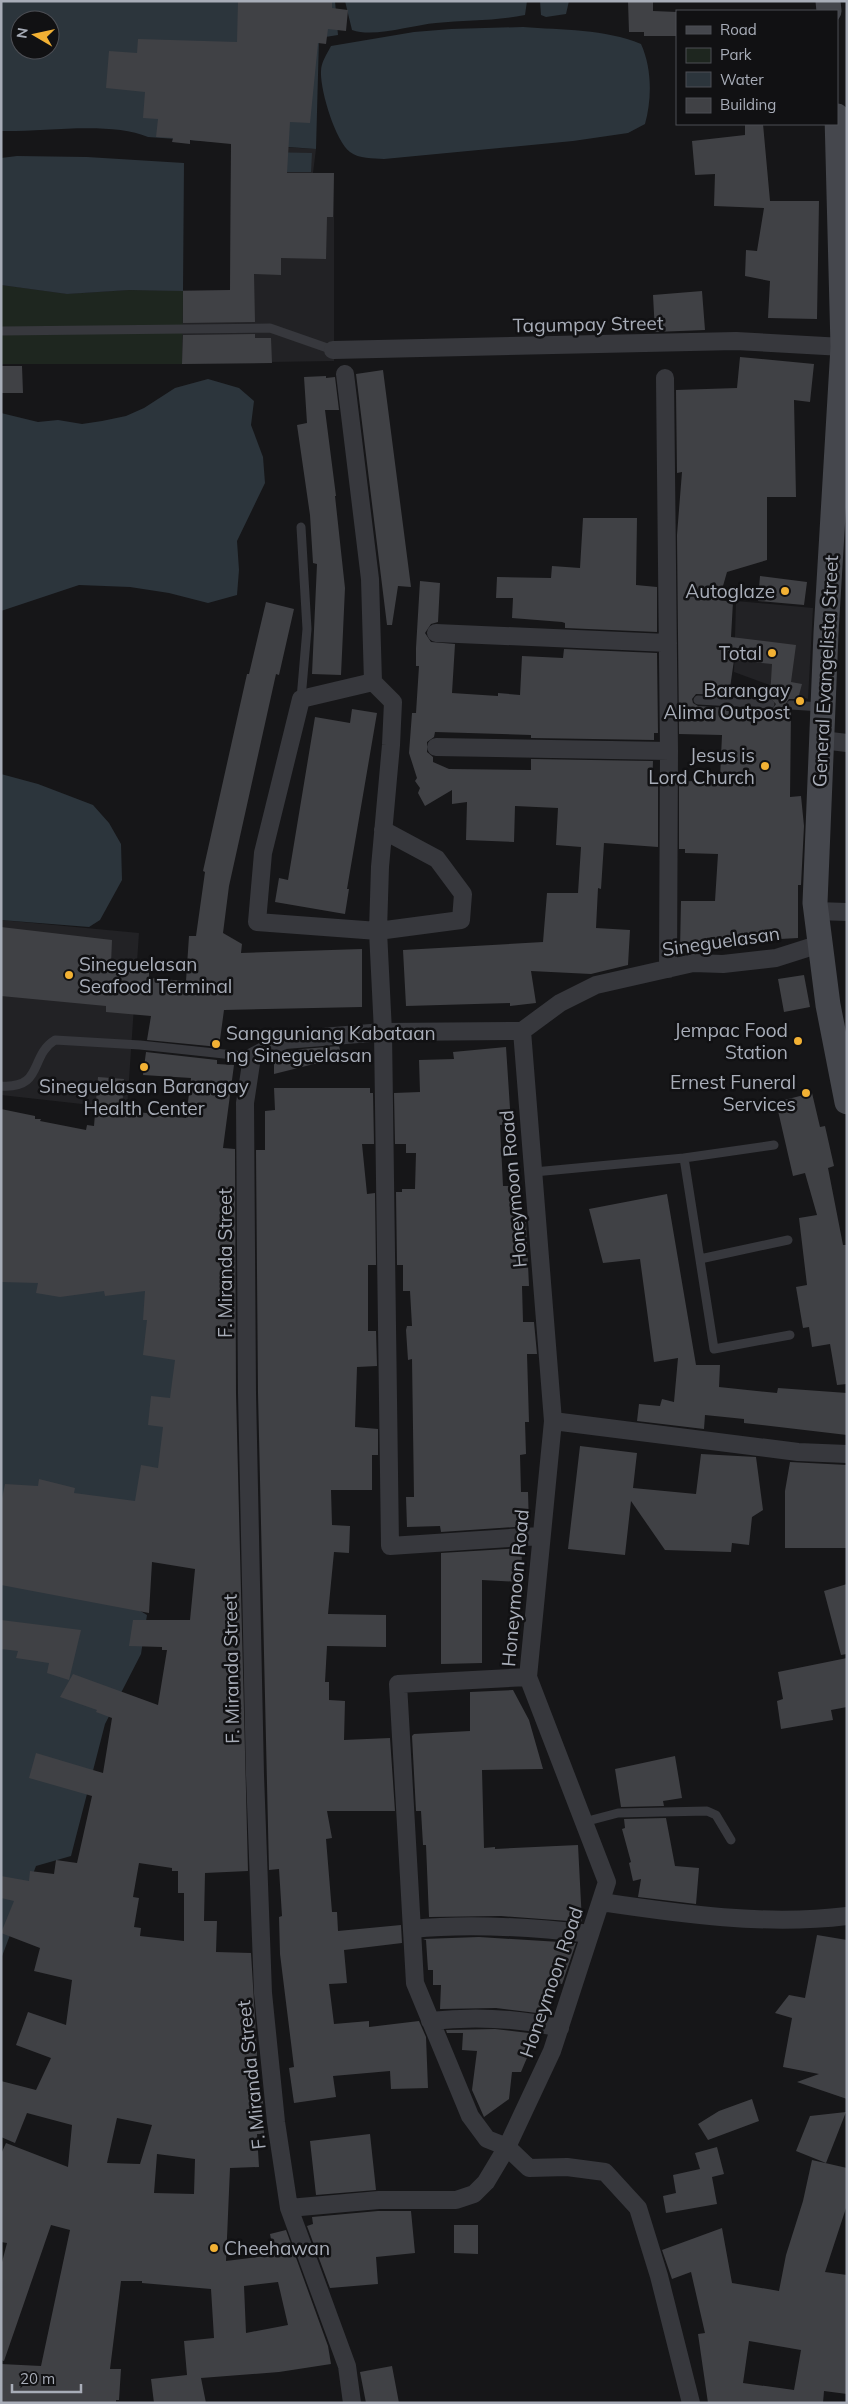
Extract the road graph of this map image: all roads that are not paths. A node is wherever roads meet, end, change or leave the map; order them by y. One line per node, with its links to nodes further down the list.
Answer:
1 (837, 125): 3 (main road, General Evangelista Street)
2 (1, 331): 4 (lane)
3 (843, 347): 4 (street, Tagumpay Street); 7 (main road, General Evangelista Street)
4 (333, 350)
5 (345, 374): 11 (street)
6 (665, 378): 10 (street)
7 (841, 457): 16 (main road, General Evangelista Street)
8 (301, 527): 12 (lane)
9 (436, 633): 10 (street)
10 (668, 644): 20 (street)
11 (373, 682): 12 (street); 21 (street)
12 (301, 699): 24 (street)
13 (698, 700): 14 (lane)
14 (770, 704)
15 (791, 705): 16 (lane)
16 (823, 708): 17 (main road, General Evangelista Street)
17 (822, 740): 18 (street); 22 (main road, General Evangelista Street)
18 (847, 743)
19 (436, 747): 20 (street)
20 (669, 751): 26 (street)
21 (383, 830): 24 (street); 24 (street)
22 (816, 911): 23 (street); 25 (main road, General Evangelista Street)
23 (847, 912)
24 (378, 931): 28 (street)
25 (820, 944): 26 (street, Sineguelasan); 31 (main road, General Evangelista Street)
26 (668, 969): 27 (street, Sineguelasan)
27 (522, 1031): 28 (street); 34 (street, Honeymoon Road)
28 (383, 1032): 29 (street); 40 (street)
29 (252, 1057): 30 (lane); 51 (street, F. Miranda Street)
30 (1, 1086)
31 (847, 1102)
32 (774, 1145): 33 (lane)
33 (684, 1158): 34 (lane); 36 (lane)
34 (534, 1172): 38 (street, Honeymoon Road)
35 (788, 1240): 36 (lane)
36 (700, 1259): 37 (lane)
37 (790, 1335)
38 (553, 1421): 39 (street); 40 (street, Honeymoon Road)
39 (847, 1454)
40 (540, 1536): 41 (street, Honeymoon Road)
41 (528, 1677): 42 (street, Honeymoon Road); 46 (street)
42 (584, 1822): 43 (lane); 44 (street, Honeymoon Road)
43 (731, 1840)
44 (601, 1902): 45 (street); 47 (street, Honeymoon Road)
45 (847, 1916)
46 (412, 1929): 47 (street); 48 (street)
47 (590, 1934): 49 (street, Honeymoon Road)
48 (430, 2021): 49 (street); 50 (street)
49 (560, 2028): 50 (street, Honeymoon Road)
50 (507, 2148): 51 (street, Honeymoon Road); 53 (street)
51 (289, 2208): 52 (street, F. Miranda Street)
52 (352, 2403)
53 (691, 2403)

